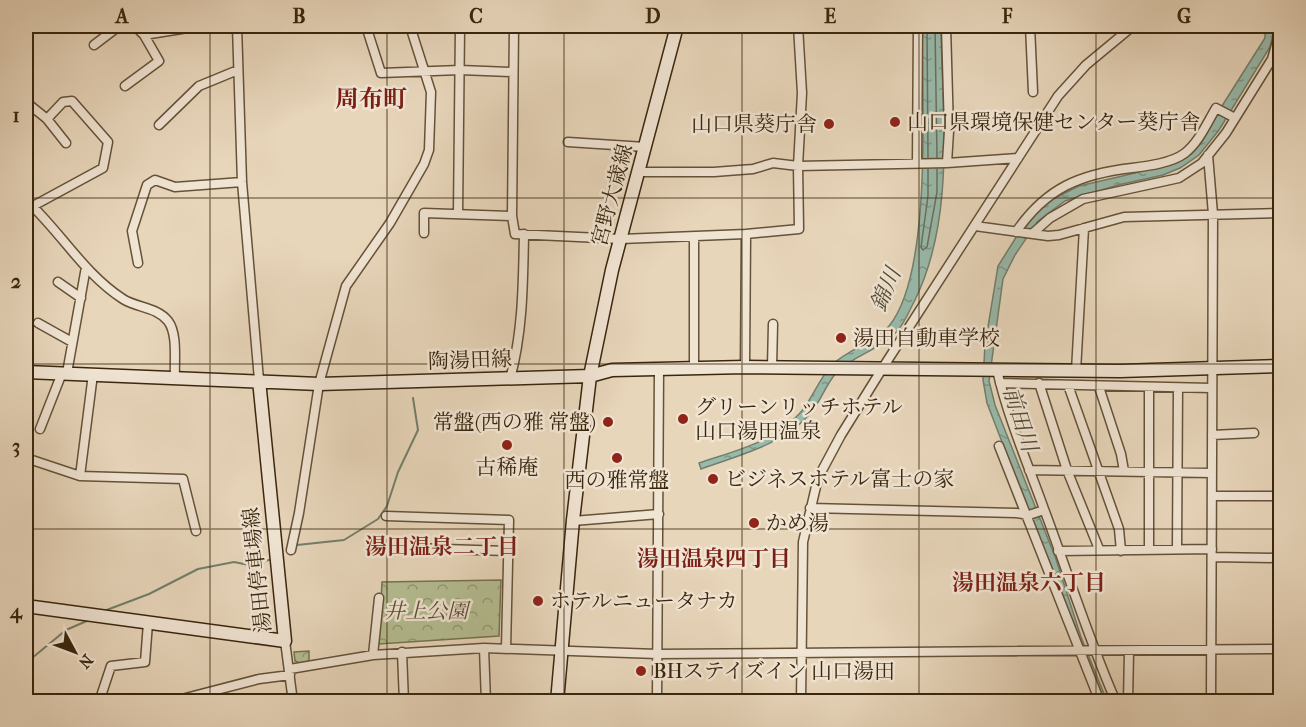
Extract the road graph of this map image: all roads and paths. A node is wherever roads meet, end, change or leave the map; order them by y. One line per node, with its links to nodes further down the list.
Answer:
1 (120, 26): 17 (street)
2 (135, 26): 16 (street)
3 (200, 26): 16 (street)
4 (237, 26): 18 (street)
5 (366, 26): 20 (street)
6 (410, 26): 20 (street)
7 (460, 26): 19 (street)
8 (514, 26): 21 (street)
9 (677, 26): 32 (main road, 宮野大歳線)
10 (798, 26): 37 (street)
11 (918, 26): 35 (street)
12 (946, 26): 36 (street)
13 (1030, 26): 24 (street)
14 (1133, 26): 34 (street)
15 (1281, 31): 27 (street)
16 (144, 35): 23 (street)
17 (94, 45)
18 (238, 70): 29 (street); 39 (street)
19 (460, 70): 20 (street); 21 (street); 42 (street)
20 (424, 71): 79 (street)
21 (513, 72): 44 (street)
22 (26, 86): 25 (street)
23 (125, 86)
24 (1033, 92)
25 (26, 102): 26 (street); 28 (street)
26 (26, 118)
27 (1235, 118): 33 (street); 47 (street)
28 (47, 119): 31 (street); 40 (street)
29 (159, 125)
30 (568, 142): 32 (street)
31 (66, 143)
32 (645, 147): 38 (main road, 宮野大歳線)
33 (1208, 155): 43 (street); 49 (street)
34 (1018, 158): 36 (street); 45 (street)
35 (917, 162): 36 (street); 37 (street)
36 (947, 163)
37 (798, 166): 38 (street); 51 (street)
38 (638, 172): 53 (main road, 宮野大歳線)
39 (242, 182): 54 (street); 76 (street)
40 (29, 203): 55 (street)
41 (1281, 213): 43 (street)
42 (458, 214): 44 (street); 48 (street)
43 (1213, 214): 46 (street); 69 (street)
44 (512, 216): 50 (street)
45 (975, 226): 47 (street); 66 (street)
46 (1084, 228): 49 (street); 68 (street)
47 (1016, 232): 49 (street)
48 (424, 233)
49 (1033, 233)
50 (524, 234): 53 (street); 75 (street)
51 (746, 234): 52 (street); 62 (street)
52 (694, 237): 53 (street); 65 (street)
53 (621, 239): 74 (main road, 宮野大歳線)
54 (138, 262)
55 (87, 267): 57 (street); 73 (street)
56 (58, 282): 57 (street)
57 (81, 297): 60 (street)
58 (38, 323): 60 (street)
59 (773, 324): 63 (street)
60 (72, 342): 71 (street)
61 (1281, 366): 69 (main road, 陶湯田線)
62 (745, 367): 63 (main road, 陶湯田線); 65 (main road, 陶湯田線)
63 (772, 367): 66 (main road, 陶湯田線)
64 (659, 369): 65 (main road, 陶湯田線); 74 (main road, 陶湯田線); 102 (street)
65 (694, 369)
66 (882, 369): 67 (main road, 陶湯田線); 100 (street)
67 (997, 370): 68 (main road, 陶湯田線); 77 (street)
68 (1076, 370): 69 (main road, 陶湯田線)
69 (1211, 370): 84 (street)
70 (26, 372): 71 (main road, 陶湯田線)
71 (64, 373): 72 (main road, 陶湯田線); 85 (street)
72 (93, 374): 73 (main road, 陶湯田線); 97 (street)
73 (175, 376): 76 (main road, 陶湯田線)
74 (590, 376): 75 (main road, 陶湯田線); 105 (main road)
75 (510, 379): 79 (main road, 陶湯田線)
76 (259, 380): 79 (main road, 陶湯田線); 120 (main road, 湯田停車場線)
77 (1000, 383): 78 (street); 90 (street)
78 (1039, 383): 80 (street); 91 (street)
79 (319, 384): 110 (street)
80 (1068, 385): 81 (street); 92 (street)
81 (1099, 387): 82 (street); 93 (street)
82 (1149, 388): 83 (street); 94 (street)
83 (1178, 388): 84 (street); 95 (street)
84 (1211, 388): 87 (street)
85 (40, 429)
86 (1254, 433): 87 (street)
87 (1212, 435): 96 (street)
88 (999, 446): 103 (street)
89 (26, 458): 97 (street)
90 (1029, 470): 91 (street); 101 (street)
91 (1067, 470): 92 (street); 108 (street)
92 (1097, 471): 93 (street); 114 (street)
93 (1124, 471): 94 (street)
94 (1149, 471): 95 (street); 111 (street)
95 (1176, 472): 96 (street); 109 (street)
96 (1212, 473): 98 (street)
97 (80, 476): 106 (street)
98 (1212, 496): 99 (street); 115 (street)
99 (1281, 496)
100 (810, 508): 103 (street); 131 (street)
101 (1044, 510): 103 (street); 113 (street)
102 (659, 514): 105 (street); 130 (street)
103 (1027, 515): 125 (street)
104 (386, 516): 112 (street)
105 (573, 522): 124 (main road)
106 (196, 531)
107 (381, 547): 112 (street)
108 (1099, 549): 113 (street); 114 (street)
109 (1177, 549): 111 (street); 115 (street)
110 (291, 550)
111 (1149, 550): 114 (street)
112 (507, 551): 122 (street)
113 (1058, 551): 126 (street)
114 (1121, 551)
115 (1212, 553): 116 (street); 128 (street)
116 (1281, 558)
117 (379, 598): 132 (street)
118 (26, 606): 119 (main road, 湯田停車場線)
119 (148, 623): 120 (main road, 湯田停車場線); 134 (street)
120 (285, 641): 133 (street)
121 (484, 648): 122 (street); 129 (street); 138 (street)
122 (506, 649): 124 (street)
123 (1281, 649): 128 (street)
124 (562, 651): 130 (street); 139 (main road)
125 (1080, 651): 126 (street); 131 (street); 142 (street)
126 (1093, 651): 127 (street); 143 (street)
127 (1129, 651): 128 (street); 144 (street)
128 (1210, 651): 145 (street)
129 (402, 652): 132 (street); 137 (street)
130 (657, 654): 131 (street); 140 (street)
131 (801, 654): 141 (street)
132 (373, 655): 133 (street)
133 (290, 672): 135 (street); 136 (street)
134 (99, 702)
135 (170, 702)
136 (293, 702)
137 (404, 702)
138 (486, 702)
139 (558, 702)
140 (657, 702)
141 (801, 702)
142 (1100, 702)
143 (1116, 702)
144 (1128, 702)
145 (1211, 702)

